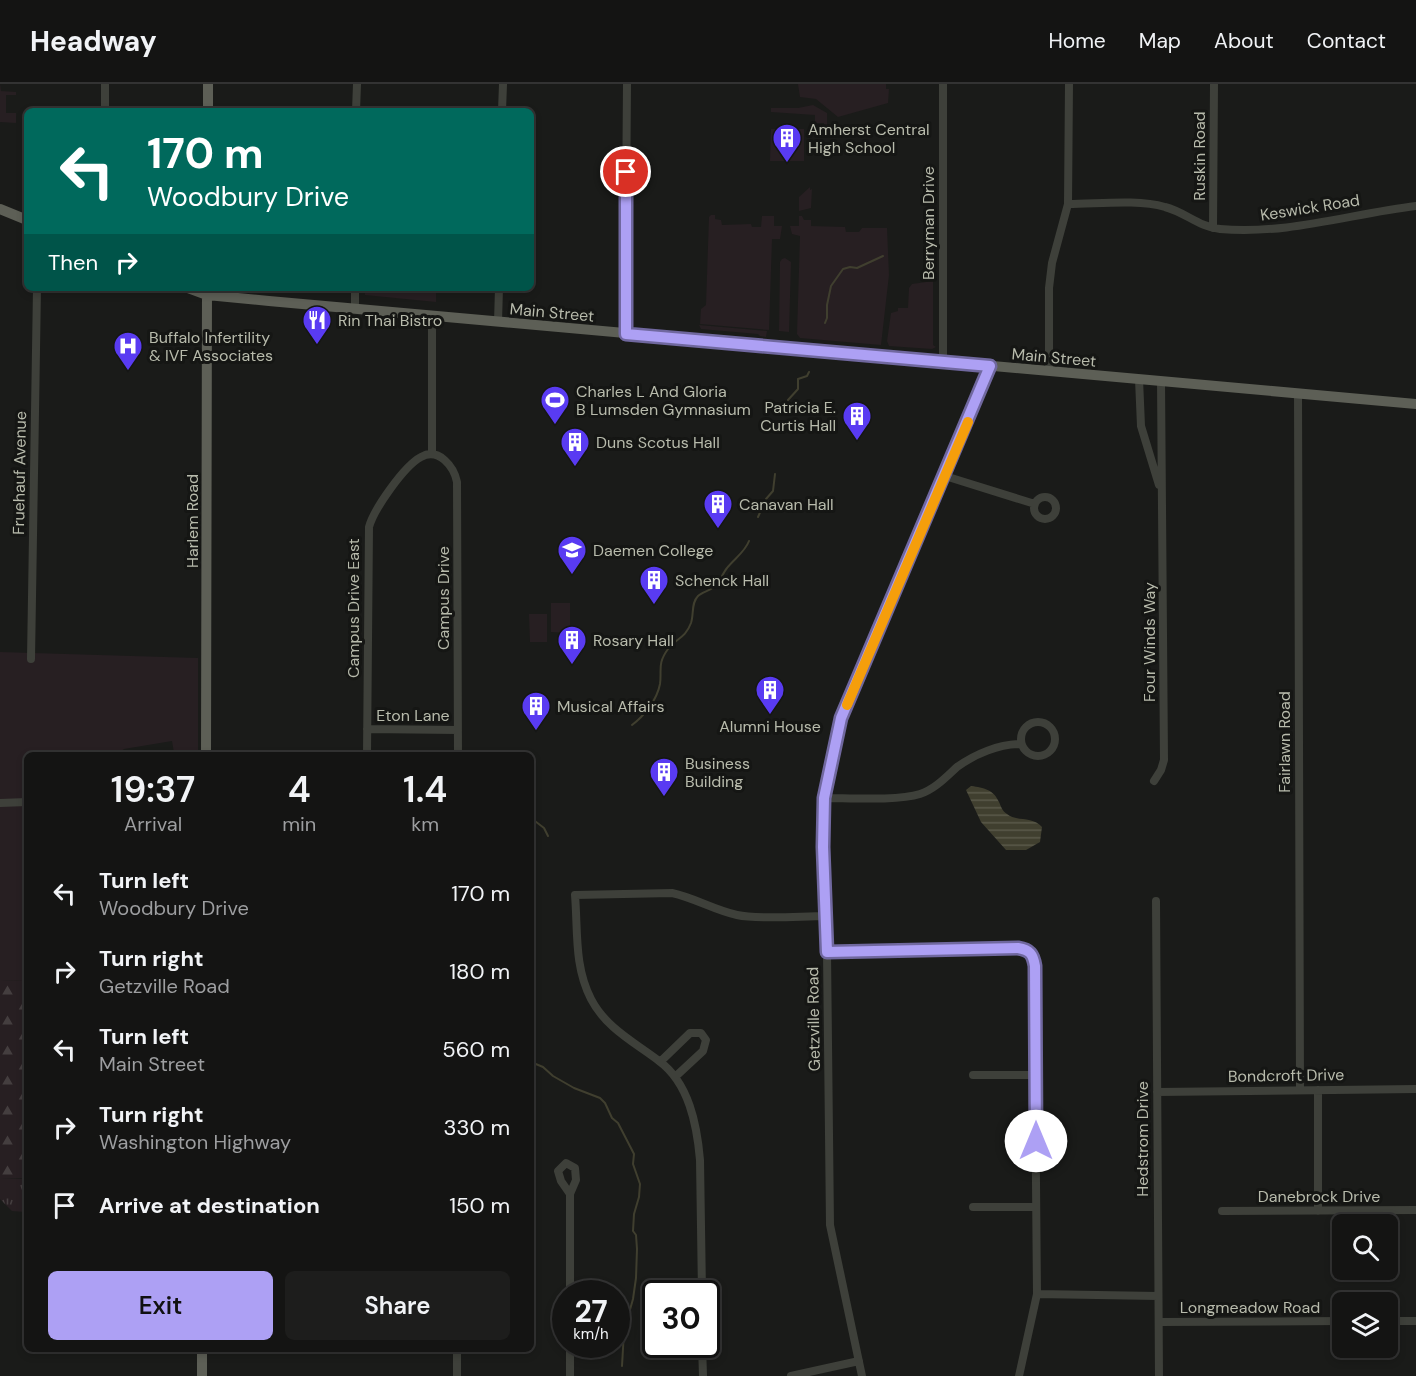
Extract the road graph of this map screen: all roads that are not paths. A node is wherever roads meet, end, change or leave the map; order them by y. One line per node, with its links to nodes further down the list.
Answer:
1 (105, 84): 9 (street)
2 (208, 84): 10 (main road)
3 (357, 84): 11 (street)
4 (503, 84): 12 (street)
5 (627, 84): 25 (street)
6 (943, 84): 26 (street, Berryman Drive)
7 (1069, 84): 13 (street)
8 (1214, 84): 17 (street, Ruskin Road)
9 (105, 108)
10 (208, 108)
11 (356, 108)
12 (502, 108)
13 (1068, 204): 17 (street, Keswick Road); 28 (street)
14 (1416, 206): 17 (street, Keswick Road)
15 (0, 209): 16 (main road)
16 (24, 219)
17 (1213, 228)
18 (37, 291): 37 (street, Fruehauf Avenue)
19 (207, 291): 22 (main road, Main Street); 41 (main road, Harlem Road)
20 (355, 291): 22 (street)
21 (499, 291): 24 (street)
22 (355, 309): 23 (main road, Main Street)
23 (432, 316): 24 (main road, Main Street); 33 (street)
24 (498, 322): 25 (main road, Main Street)
25 (626, 334): 26 (main road, Main Street)
26 (943, 362): 27 (main road, Main Street)
27 (990, 366): 28 (main road, Main Street); 34 (street, Getzville Road)
28 (1049, 371): 29 (main road, Main Street)
29 (1139, 379): 30 (main road, Main Street); 35 (street, Four Winds Way)
30 (1161, 381): 31 (main road, Main Street); 35 (street, Four Winds Way)
31 (1298, 393): 32 (main road, Main Street); 56 (street, Fairlawn Road)
32 (1416, 404)
33 (432, 454): 38 (street, Campus Drive East); 39 (street, Campus Drive)
34 (945, 476): 36 (street); 45 (street, Getzville Road)
35 (1162, 500): 44 (street, Four Winds Way)
36 (1035, 504)
37 (31, 659)
38 (367, 729): 39 (street, Eton Lane); 42 (street, Campus Drive East)
39 (458, 730): 43 (street, Campus Drive)
40 (1021, 744): 40 (street); 45 (street)
41 (206, 752)
42 (367, 752)
43 (458, 752)
44 (1154, 781)
45 (824, 798): 49 (street, Getzville Road)
46 (24, 802): 47 (street)
47 (0, 803)
48 (1156, 901): 58 (street, Hedstrom Drive)
49 (825, 916): 50 (street, Getzville Road); 51 (street)
50 (827, 952): 53 (street); 77 (street, Getzville Road)
51 (660, 1062): 54 (street); 54 (street)
52 (973, 1075): 53 (street)
53 (1035, 1075): 61 (street)
54 (675, 1077): 66 (street)
55 (1416, 1089): 57 (street, Bondcroft Drive)
56 (1300, 1090): 57 (street, Bondcroft Drive); 58 (street, Bondcroft Drive)
57 (1318, 1090): 64 (street)
58 (1157, 1092): 68 (street, Hedstrom Drive)
59 (570, 1194): 65 (street)
60 (973, 1207): 61 (street)
61 (1036, 1207): 67 (street)
62 (1416, 1210): 64 (street, Danebrock Drive)
63 (1222, 1211): 64 (street, Danebrock Drive)
64 (1318, 1211)
65 (570, 1280)
66 (702, 1280)
67 (1037, 1294): 68 (street, Longmeadow Road); 84 (street)
68 (1158, 1296): 72 (street, Hedstrom Drive)
69 (1332, 1321): 72 (street, Longmeadow Road)
70 (1398, 1321): 71 (street)
71 (1416, 1321)
72 (1159, 1322): 85 (street, Hedstrom Drive)
73 (202, 1352): 78 (main road)
74 (458, 1352): 79 (street)
75 (570, 1358): 80 (street)
76 (702, 1358): 81 (street)
77 (859, 1361): 82 (street); 83 (street, Getzville Road)
78 (202, 1376)
79 (457, 1376)
80 (570, 1376)
81 (703, 1376)
82 (791, 1376)
83 (862, 1376)
84 (1019, 1376)
85 (1159, 1376)

